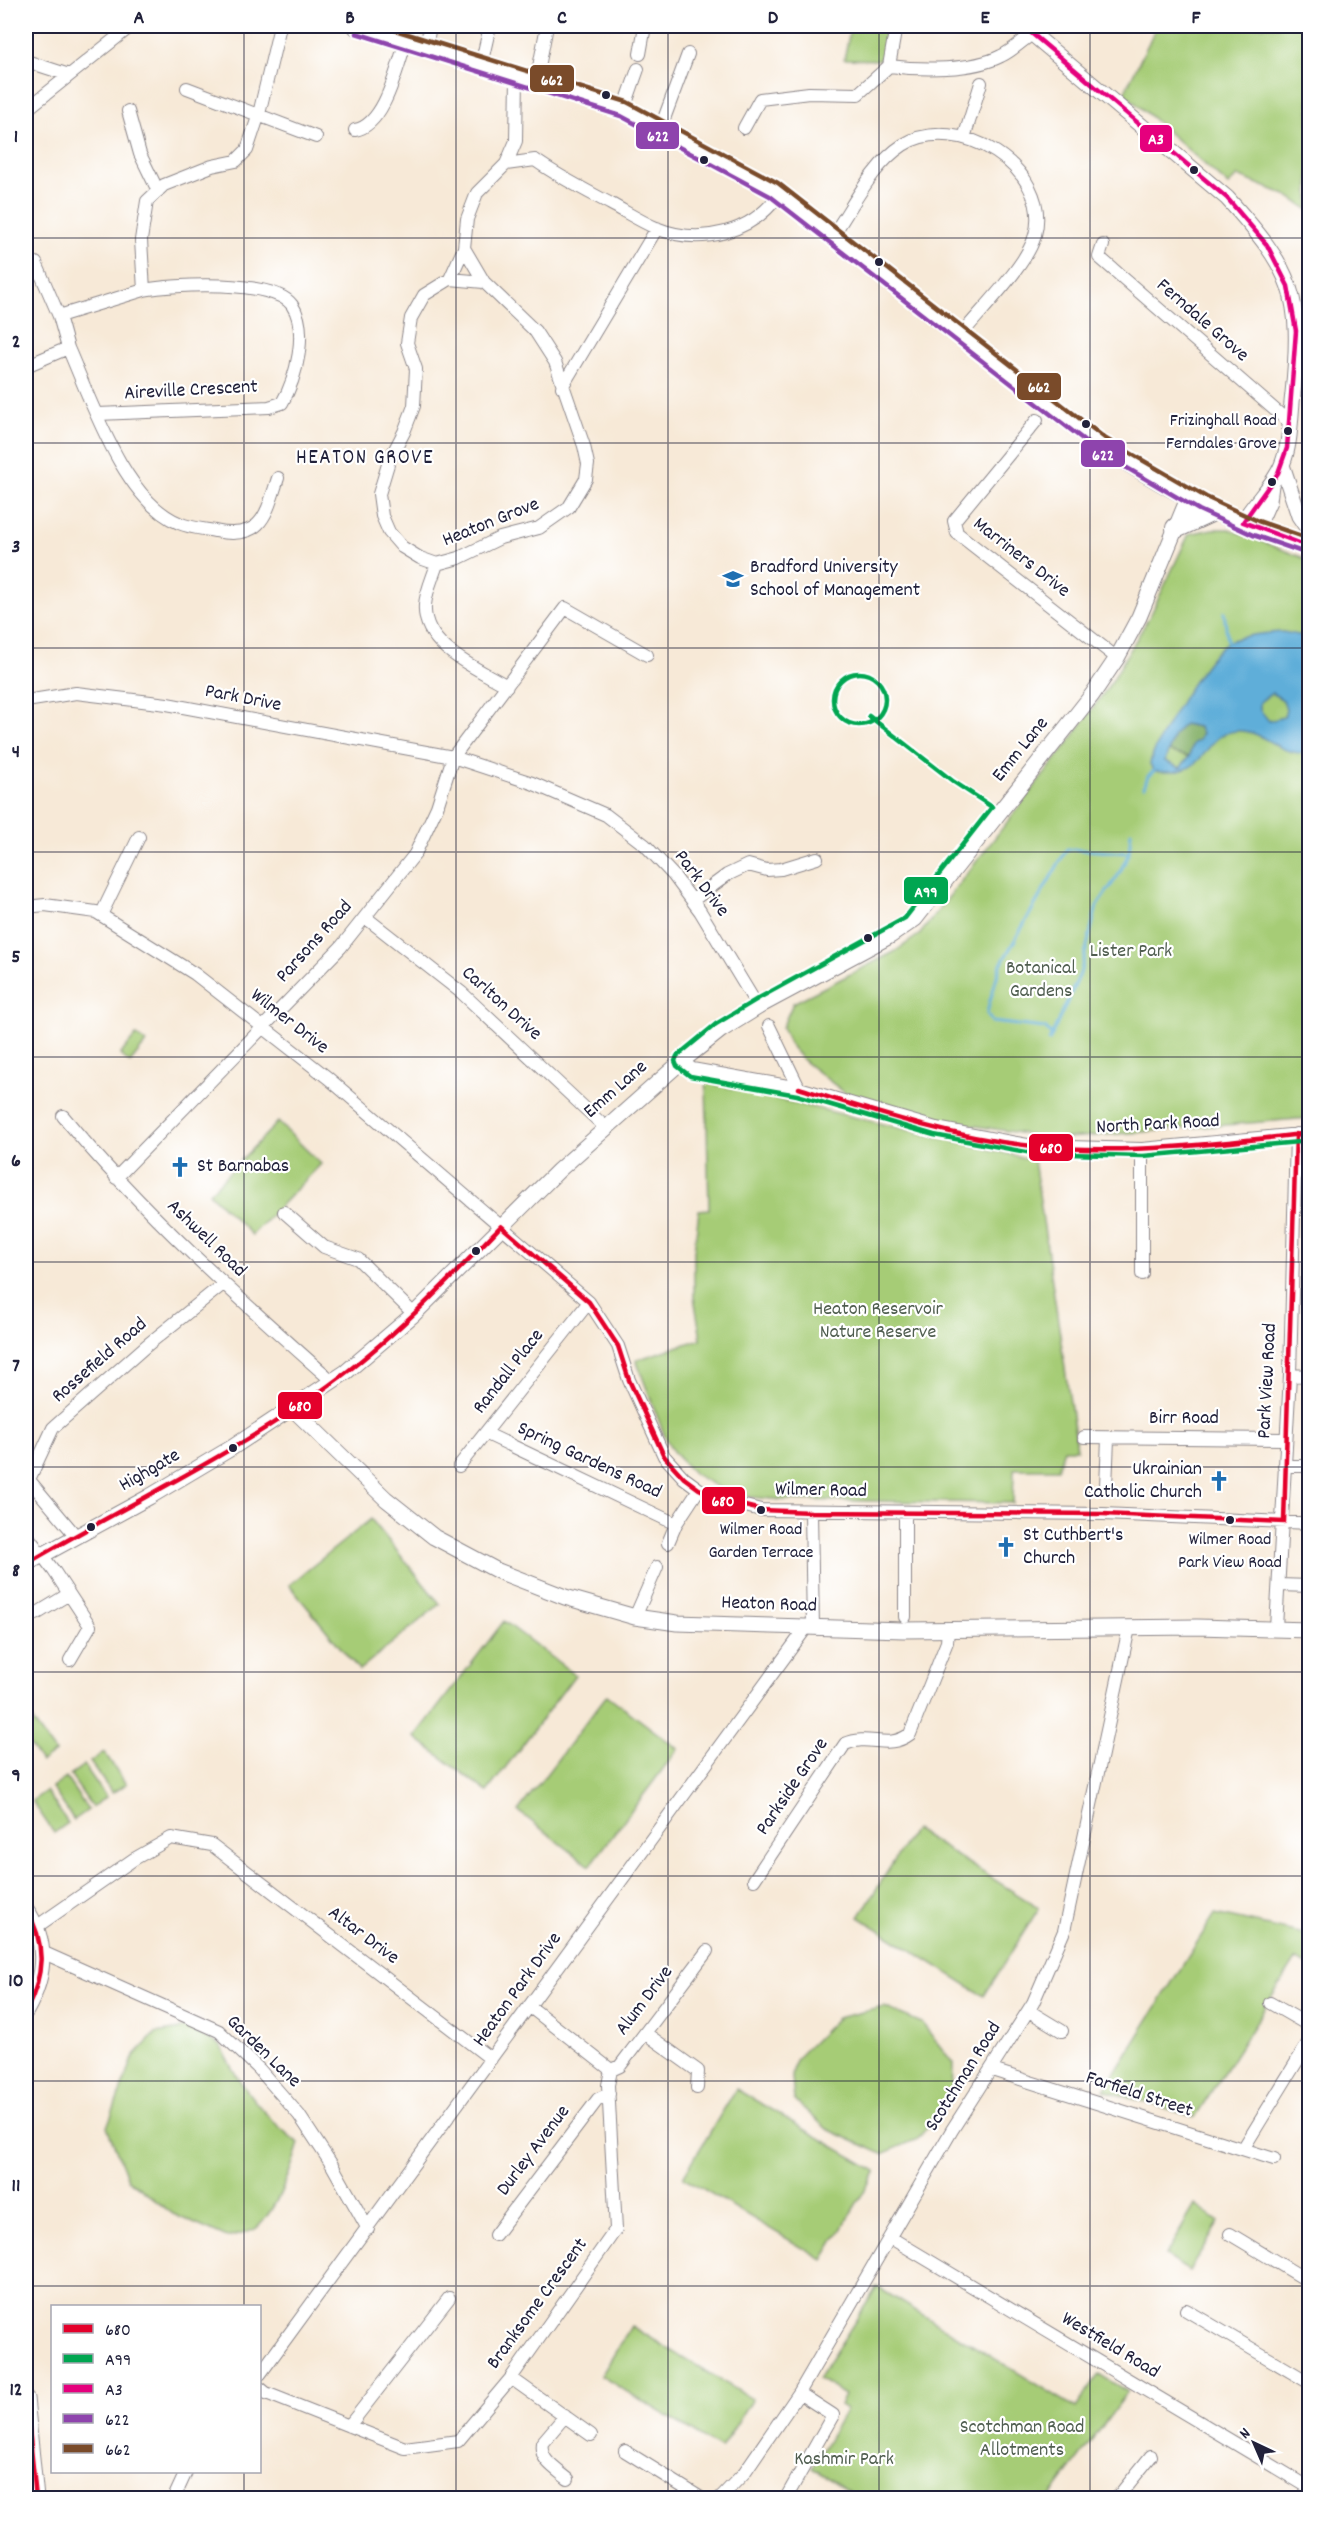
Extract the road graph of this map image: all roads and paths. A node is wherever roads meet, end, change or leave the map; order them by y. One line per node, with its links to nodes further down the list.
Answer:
1 (131, 26): 18 (street)
2 (280, 26): 26 (street)
3 (358, 26): 10 (highway)
4 (430, 26): 11 (street)
5 (490, 26): 15 (street)
6 (547, 26): 20 (street)
7 (645, 26): 12 (street)
8 (896, 26): 16 (street)
9 (1028, 30): 16 (street); 52 (street)
10 (406, 41): 11 (highway); 29 (street)
11 (426, 47): 15 (highway)
12 (640, 54)
13 (688, 54): 27 (street)
14 (26, 61): 18 (street)
15 (481, 65): 19 (highway)
16 (889, 66): 28 (street)
17 (638, 69): 23 (street)
18 (69, 75): 24 (street)
19 (517, 76): 20 (highway); 32 (street)
20 (536, 82): 23 (highway)
21 (981, 82): 31 (street)
22 (187, 88): 26 (street)
23 (624, 109): 27 (highway)
24 (26, 110)
25 (128, 111): 35 (street)
26 (259, 114): 30 (street); 35 (street)
27 (661, 127): 36 (highway)
28 (744, 128)
29 (354, 130)
30 (316, 137)
31 (964, 138): 38 (street); 46 (street)
32 (516, 141): 33 (street); 34 (street)
33 (535, 160): 34 (street); 37 (street)
34 (506, 164): 40 (street)
35 (158, 191): 44 (street)
36 (779, 194): 37 (street); 38 (highway)
37 (657, 228): 49 (street)
38 (833, 235): 46 (highway)
39 (1103, 245): 52 (street, Ferndale Grove)
40 (464, 248): 42 (street); 43 (street, Heaton Grove)
41 (36, 263): 45 (street)
42 (450, 279): 43 (street); 61 (street, Heaton Grove)
43 (484, 282): 49 (street, Heaton Grove)
44 (144, 290): 45 (street); 50 (street, Aireville Crescent)
45 (59, 316): 47 (street)
46 (962, 334): 55 (highway)
47 (68, 348): 48 (street); 50 (street)
48 (26, 366)
49 (562, 387): 61 (street, Heaton Grove)
50 (98, 414): 54 (street)
51 (1037, 420): 63 (street, Marriners Drive)
52 (1290, 423): 53 (street)
53 (1282, 465): 57 (street); 59 (street)
54 (278, 478)
55 (1189, 496): 56 (highway); 58 (street, Emm Lane)
56 (1215, 510): 57 (highway); 58 (highway)
57 (1250, 525): 60 (highway)
58 (1176, 528): 63 (street, Emm Lane)
59 (1310, 532)
60 (1310, 547)
61 (437, 564): 64 (street, Heaton Grove)
62 (647, 655): 64 (street)
63 (1117, 658): 73 (street, Emm Lane)
64 (507, 686): 66 (street)
65 (26, 701): 66 (street, Park Drive)
66 (453, 757): 69 (street, Park Drive); 72 (street, Parsons Road)
67 (139, 837): 71 (street)
68 (817, 858): 69 (street)
69 (693, 900): 73 (street, Park Drive)
70 (26, 907): 71 (street, Wilmer Drive)
71 (101, 915): 74 (street, Wilmer Drive)
72 (365, 917): 74 (street, Parsons Road); 79 (street, Carlton Drive)
73 (758, 1007): 76 (street, Emm Lane)
74 (264, 1026): 83 (street, Parsons Road); 85 (street, Wilmer Drive)
75 (769, 1026): 77 (street)
76 (682, 1061): 77 (street); 79 (street, Emm Lane)
77 (799, 1088): 82 (street, North Park Road)
78 (63, 1116): 83 (street, Ashwell Road)
79 (606, 1128): 85 (street, Emm Lane)
80 (1310, 1133): 81 (street, North Park Road)
81 (1296, 1134): 82 (street, North Park Road); 90 (street, Park View Road)
82 (1142, 1149): 86 (street)
83 (116, 1178): 87 (street, Ashwell Road)
84 (284, 1212): 89 (street)
85 (501, 1226): 88 (street, Wilmer Road); 89 (street, Emm Lane)
86 (1142, 1274)
87 (223, 1284): 92 (street, Ashwell Road); 101 (street, Rossefield Road)
88 (589, 1302): 94 (street, Randall Place); 103 (street, Wilmer Road)
89 (414, 1314): 92 (street, Emm Lane)
90 (1290, 1375): 91 (street); 97 (street, Park View Road)
91 (1310, 1376)
92 (332, 1382): 93 (street, Emm Lane)
93 (293, 1409): 110 (street, Highgate); 119 (street, Heaton Road)
94 (485, 1433): 98 (street, Randall Place); 108 (street, Spring Gardens Road)
95 (1084, 1437): 96 (street, Birr Road)
96 (1108, 1439): 97 (street, Birr Road); 102 (street)
97 (1284, 1439): 99 (street, Park View Road)
98 (459, 1466)
99 (1284, 1466): 100 (street); 106 (street, Park View Road)
100 (1310, 1467)
101 (27, 1483): 110 (street)
102 (1106, 1486)
103 (699, 1489): 104 (street, Wilmer Road); 108 (street)
104 (811, 1512): 105 (street, Wilmer Road); 121 (street)
105 (905, 1512): 106 (street, Wilmer Road); 120 (street)
106 (1284, 1522): 107 (street, Wilmer Road); 115 (street, Park View Road)
107 (1310, 1523)
108 (676, 1524): 111 (street)
109 (26, 1534): 112 (street)
110 (76, 1536): 112 (street, Highgate)
111 (668, 1544)
112 (42, 1554): 113 (street, Highgate); 117 (street)
113 (26, 1564)
114 (657, 1567): 119 (street)
115 (1279, 1585): 116 (street); 123 (street, Park View Road)
116 (1310, 1586)
117 (69, 1594): 118 (street); 126 (street)
118 (36, 1614)
119 (635, 1617): 121 (street, Heaton Road)
120 (905, 1617)
121 (810, 1628): 124 (street, Heaton Road); 133 (street, Heaton Park Drive)
122 (1129, 1628): 123 (street, Heaton Road); 124 (street, Heaton Road); 135 (street, Scotchman Road)
123 (1276, 1628): 125 (street, Heaton Road)
124 (948, 1630): 127 (street, Parkside Grove)
125 (1310, 1630)
126 (70, 1660)
127 (754, 1880)
128 (26, 1909): 129 (street)
129 (31, 1930): 131 (street); 140 (street, Altar Drive)
130 (707, 1951): 138 (street, Alum Drive)
131 (42, 1952): 134 (street); 147 (street, Garden Lane)
132 (1270, 2003): 136 (street)
133 (529, 2006): 140 (street, Heaton Park Drive); 141 (street)
134 (26, 2011)
135 (1029, 2011): 137 (street); 142 (street, Scotchman Road)
136 (1310, 2026)
137 (1062, 2031)
138 (645, 2033): 141 (street, Alum Drive); 143 (street)
139 (1310, 2040): 145 (street)
140 (491, 2059): 147 (street, Heaton Park Drive)
141 (611, 2070): 144 (street, Branksome Crescent)
142 (992, 2070): 145 (street, Farfield Street); 150 (street, Scotchman Road)
143 (697, 2088)
144 (609, 2094): 149 (street, Durley Avenue); 155 (street, Branksome Crescent)
145 (1243, 2149): 146 (street, Farfield Street)
146 (1274, 2159)
147 (368, 2229): 154 (street, Heaton Park Drive)
148 (1230, 2234): 151 (street)
149 (495, 2235)
150 (891, 2238): 158 (street, Scotchman Road); 167 (street, Westfield Road)
151 (1310, 2282)
152 (449, 2298): 161 (street)
153 (1186, 2310): 156 (street)
154 (261, 2373)
155 (511, 2378): 160 (street); 161 (street, Branksome Crescent)
156 (1310, 2383)
157 (261, 2389): 161 (street, Branksome Crescent)
158 (799, 2393): 168 (street); 172 (street, Scotchman Road)
159 (26, 2398): 169 (street)
160 (565, 2416): 162 (street); 166 (street)
161 (349, 2426)
162 (591, 2435)
163 (625, 2451): 171 (street)
164 (1151, 2456): 173 (street)
165 (186, 2473): 170 (street)
166 (567, 2478)
167 (1310, 2488)
168 (786, 2498)
169 (36, 2499)
170 (174, 2499)
171 (701, 2499)
172 (720, 2499)
173 (1117, 2499)

